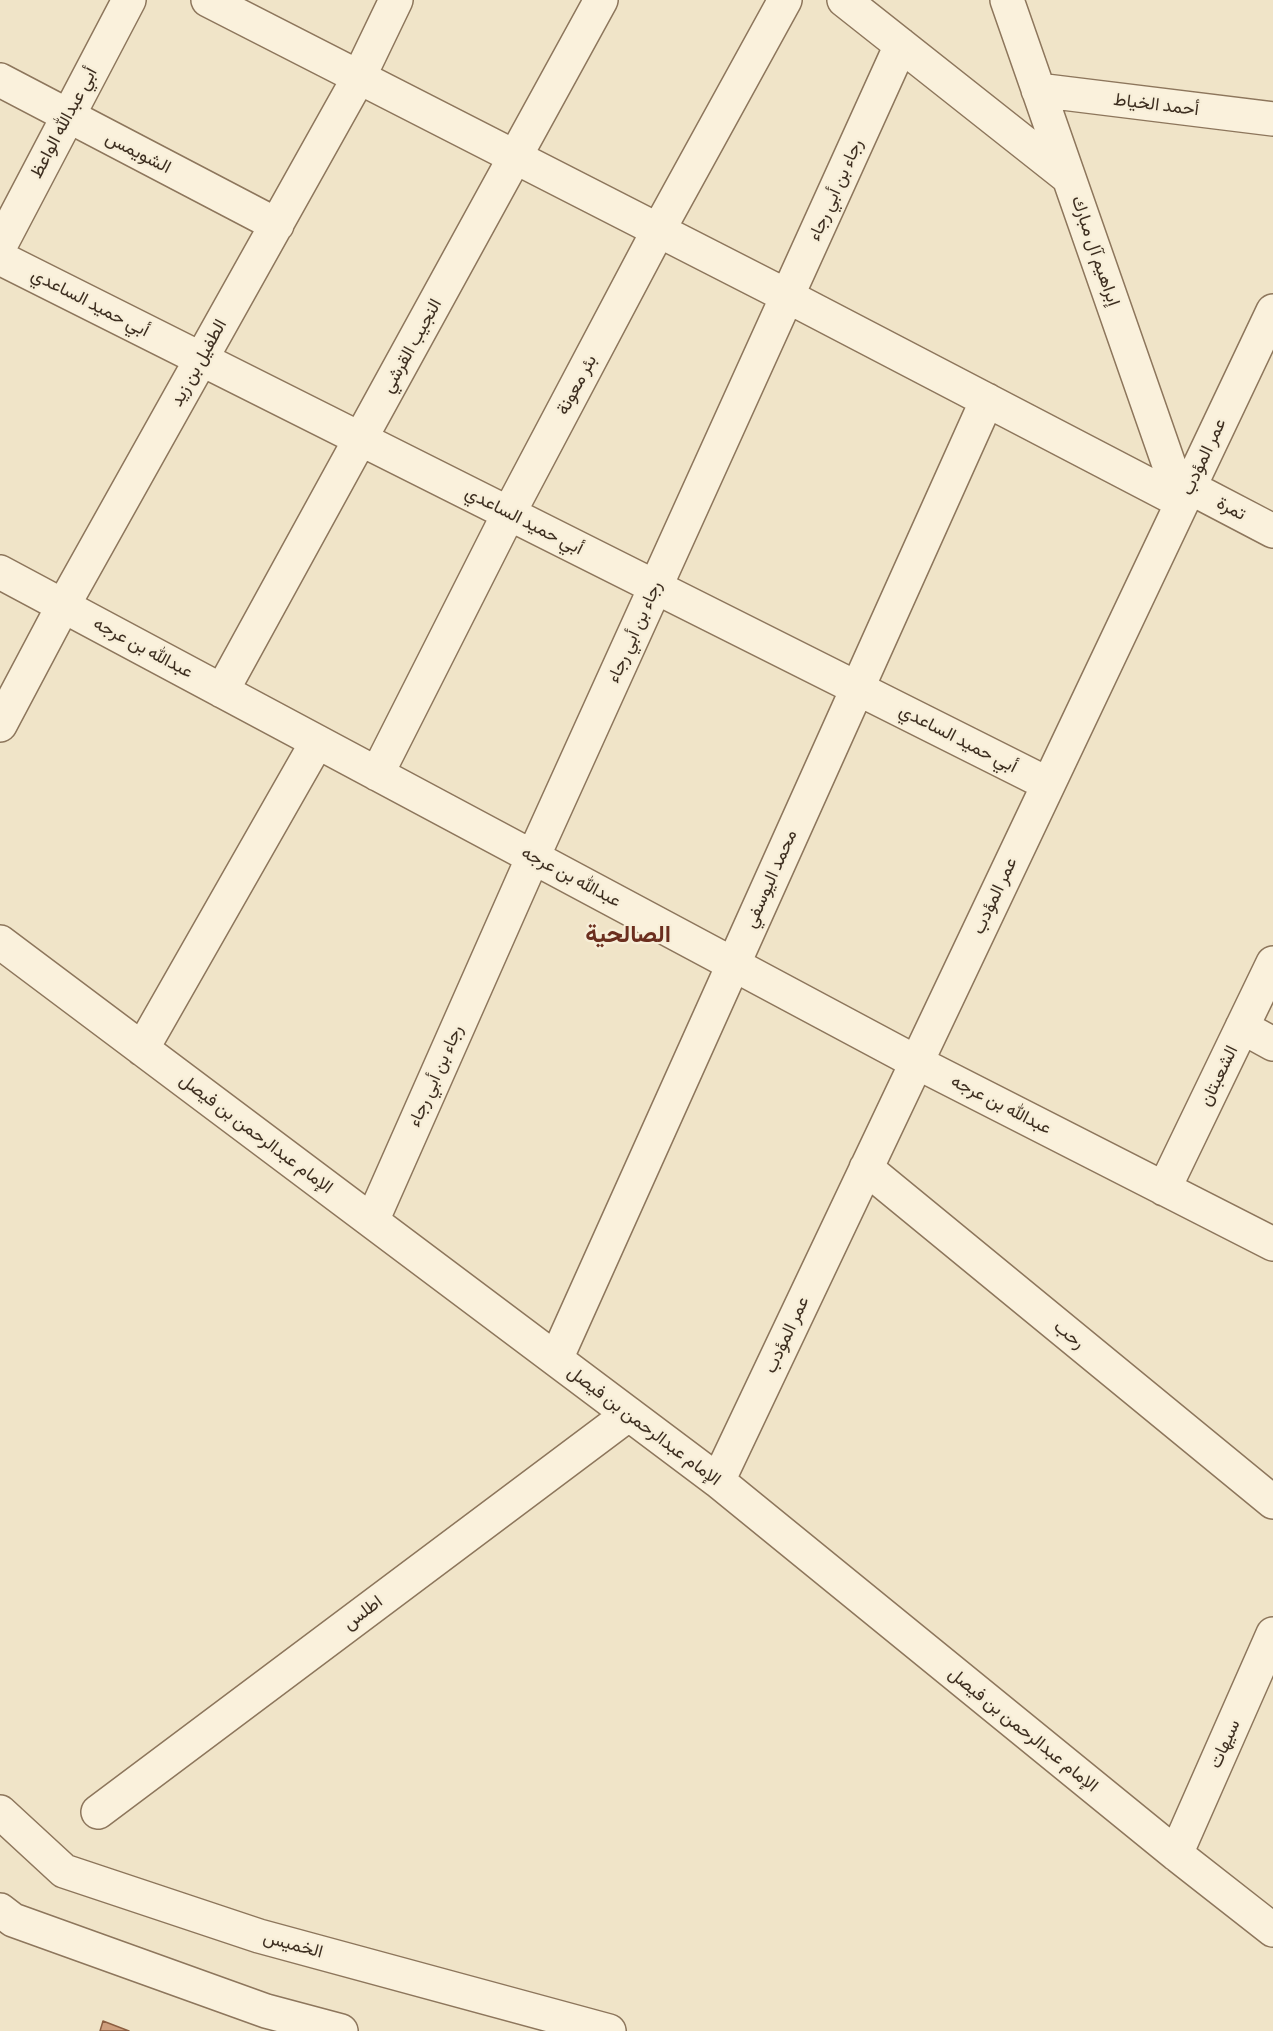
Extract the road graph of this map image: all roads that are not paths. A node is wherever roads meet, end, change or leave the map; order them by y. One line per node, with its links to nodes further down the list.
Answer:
1 (129, 0): 12 (street, أبي عبدالله الواعظ)
2 (208, 0): 9 (street, تمرة)
3 (396, 0): 9 (street, الطفيل بن زيد)
4 (601, 0): 14 (street, النجيب القرشي)
5 (784, 0): 17 (street, بئر معونة)
6 (844, 0): 8 (street)
7 (1007, 0): 11 (street, إبراهيم آل مبارك)
8 (901, 45): 15 (street); 20 (street, رجاء بن أبي رجاء)
9 (359, 77): 14 (street, تمرة); 16 (street, الطفيل بن زيد)
10 (0, 80): 12 (street, الشويمس)
11 (1038, 90): 13 (street, أحمد الخياط); 15 (street, إبراهيم آل مبارك)
12 (68, 116): 16 (street, الشويمس); 18 (street, أبي عبدالله الواعظ)
13 (1273, 119)
14 (515, 157): 17 (street, تمرة); 24 (street, النجيب القرشي)
15 (1069, 178): 25 (street, إبراهيم آل مبارك)
16 (277, 225): 22 (street, الطفيل بن زيد)
17 (658, 231): 20 (street, تمرة); 26 (street, بئر معونة)
18 (0, 246)
19 (0, 258): 22 (street, أبي حميد الساعدي)
20 (787, 296): 23 (street, تمرة); 29 (street, رجاء بن أبي رجاء)
21 (1272, 316): 25 (street, عمر المؤدب)
22 (202, 358): 24 (street, أبي حميد الساعدي); 30 (street, الطفيل بن زيد)
23 (987, 400): 25 (street, تمرة); 31 (street, محمد اليوسفي)
24 (361, 439): 26 (street, أبي حميد الساعدي); 32 (street, النجيب القرشي)
25 (1186, 495): 27 (street, تمرة); 36 (street, عمر المؤدب)
26 (509, 513): 29 (street, أبي حميد الساعدي); 35 (street, بئر معونة)
27 (1273, 531)
28 (0, 572): 30 (street, عبدالله بن عرجه)
29 (655, 587): 31 (street, أبي حميد الساعدي); 37 (street, رجاء بن أبي رجاء)
30 (63, 606): 32 (street, عبدالله بن عرجه); 33 (street, الطفيل بن زيد)
31 (858, 688): 36 (street, أبي حميد الساعدي); 40 (street, محمد اليوسفي)
32 (222, 691): 34 (street, عبدالله بن عرجه)
33 (0, 725)
34 (317, 742): 35 (street, عبدالله بن عرجه); 43 (street)
35 (377, 774): 37 (street, عبدالله بن عرجه)
36 (1048, 784): 44 (street, عمر المؤدب)
37 (533, 857): 40 (street, عبدالله بن عرجه); 47 (street, رجاء بن أبي رجاء)
38 (0, 942): 43 (street, الإمام عبدالرحمن بن فيصل)
39 (1273, 963): 41 (street, الشعبتان)
40 (733, 964): 44 (street, عبدالله بن عرجه); 49 (street, محمد اليوسفي)
41 (1242, 1027): 42 (street); 46 (street, الشعبتان)
42 (1273, 1044)
43 (142, 1049): 47 (street, الإمام عبدالرحمن بن فيصل)
44 (916, 1062): 45 (street, عمر المؤدب); 46 (street, عبدالله بن عرجه)
45 (866, 1168): 51 (street, عمر المؤدب); 52 (street, رحب)
46 (1164, 1189): 48 (street, عبدالله بن عرجه)
47 (372, 1221): 49 (street, الإمام عبدالرحمن بن فيصل)
48 (1273, 1244)
49 (556, 1359): 50 (street, الإمام عبدالرحمن بن فيصل)
50 (629, 1414): 51 (street, الإمام عبدالرحمن بن فيصل); 56 (street, اطلس)
51 (718, 1481): 57 (street, الإمام عبدالرحمن بن فيصل)
52 (1273, 1503)
53 (1273, 1634): 54 (street, سيهات)
54 (1263, 1684): 57 (street, سيهات)
55 (0, 1812): 62 (street, الخميس)
56 (98, 1812)
57 (1176, 1854): 59 (street, الإمام عبدالرحمن بن فيصل)
58 (0, 1910): 60 (street)
59 (1273, 1930)
60 (263, 2021): 61 (street)
61 (340, 2031)
62 (609, 2031)

